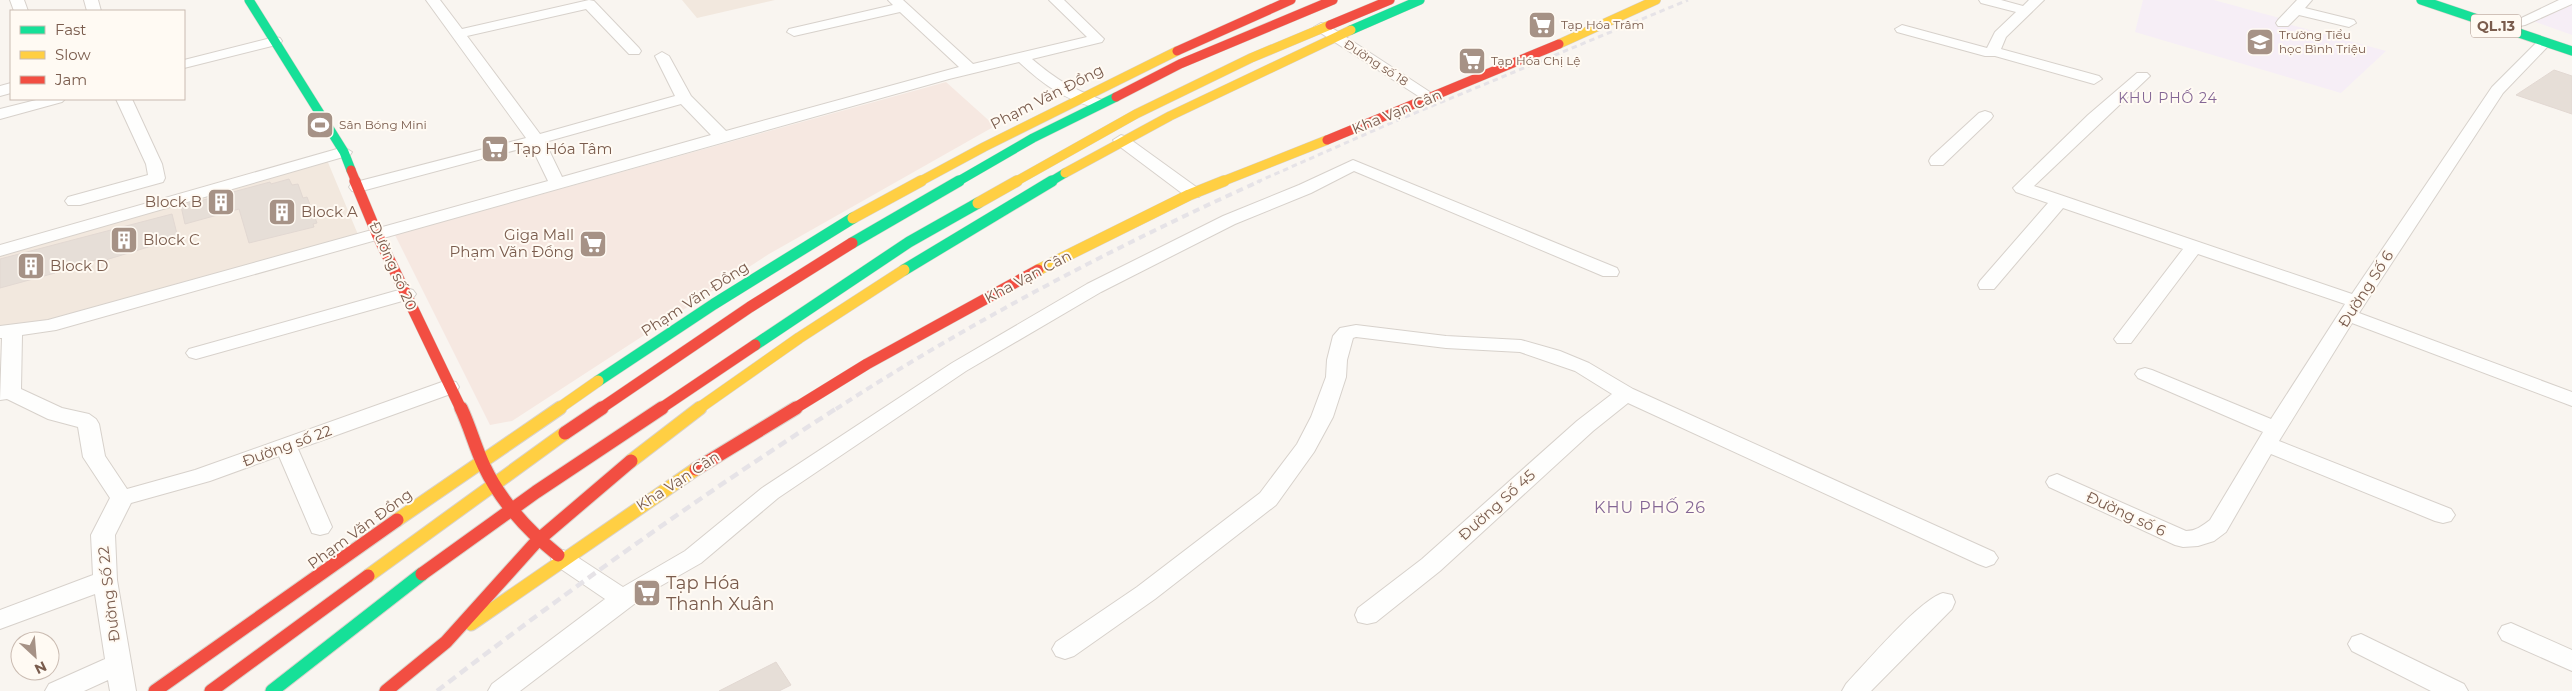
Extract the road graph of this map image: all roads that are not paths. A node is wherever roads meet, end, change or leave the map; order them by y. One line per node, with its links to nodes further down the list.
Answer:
1 (249, 0): 27 (main road, Đường số 20)
2 (433, 0): 24 (street)
3 (1057, 0): 33 (street)
4 (1288, 0): 38 (main road, Phạm Văn Đồng)
5 (1333, 0): 43 (main road, Phạm Văn Đồng)
6 (1390, 0): 21 (main road)
7 (1420, 0): 25 (main road)
8 (1655, 0): 40 (main road, Kha Vạn Cân)
9 (1986, 0): 17 (street)
10 (2037, 0): 17 (street)
11 (2421, 0): 28 (main road, QL.13)
12 (2456, 0): 19 (main road, QL.13)
13 (2570, 0): 19 (street)
14 (595, 2): 24 (street); 29 (street)
15 (899, 3): 23 (street); 35 (street)
16 (2301, 5): 18 (street); 20 (street)
17 (2026, 11): 31 (street)
18 (2283, 22)
19 (2520, 22): 26 (main road, QL.13)
20 (2349, 23)
21 (1321, 27): 25 (street, Đường số 18); 79 (main road)
22 (1902, 29): 31 (street)
23 (794, 32)
24 (459, 34): 47 (street)
25 (1335, 36): 40 (street, Đường số 18); 48 (main road)
26 (2572, 40)
27 (275, 41): 34 (street); 49 (main road, Đường số 20)
28 (2545, 42): 30 (main road, QL.13); 62 (street, Đường Số 6)
29 (634, 51)
30 (2572, 51)
31 (1991, 52): 37 (street)
32 (662, 56): 39 (street)
33 (1023, 58): 35 (street); 38 (street)
34 (185, 64)
35 (971, 70): 46 (street)
36 (2142, 76): 54 (street)
37 (2094, 79)
38 (1083, 96): 43 (street); 63 (main road, Phạm Văn Đồng)
39 (684, 98): 46 (street); 47 (street)
40 (1431, 98): 53 (main road, Kha Vạn Cân)
41 (53, 100): 44 (street)
42 (124, 100): 55 (street)
43 (1099, 104): 64 (main road, Phạm Văn Đồng)
44 (0, 114)
45 (1985, 116): 50 (street)
46 (722, 138): 51 (street)
47 (536, 140): 51 (street); 52 (street)
48 (1120, 140): 53 (street); 83 (main road)
49 (344, 152): 52 (main road, Đường số 20); 58 (street)
50 (1937, 161)
51 (558, 185): 56 (street)
52 (358, 187): 56 (main road, Đường số 20)
53 (1193, 193): 85 (main road, Kha Vạn Cân)
54 (2060, 200): 57 (street); 60 (street)
55 (74, 201)
56 (377, 234): 61 (main road, Đường số 20); 65 (street)
57 (2193, 248): 62 (street); 66 (street)
58 (0, 251)
59 (1610, 272): 87 (street)
60 (1987, 285)
61 (406, 294): 67 (street); 69 (main road, Đường số 20)
62 (2352, 308): 72 (street); 73 (street, Đường Số 6)
63 (700, 313): 64 (main road); 75 (main road, Phạm Văn Đồng)
64 (726, 322): 77 (main road, Phạm Văn Đồng)
65 (6, 332): 70 (street)
66 (2124, 340)
67 (196, 353)
68 (2145, 374): 73 (street)
69 (449, 387): 74 (street, Đường số 22); 75 (main road, Đường số 20)
70 (5, 392): 78 (street)
71 (1626, 394): 84 (street); 89 (street, Đường Số 45); 94 (street)
72 (2572, 399)
73 (2270, 436): 80 (street); 82 (street, Đường Số 6)
74 (286, 446): 78 (street, Đường số 22); 81 (street)
75 (479, 461): 77 (main road, Đường số 20); 99 (main road, Phạm Văn Đồng)
76 (2057, 482): 82 (street, Đường số 6)
77 (491, 485): 79 (main road, Đường số 20); 100 (main road, Phạm Văn Đồng)
78 (122, 498): 86 (street, Đường Số 22)
79 (508, 511): 83 (main road, Đường số 20); 101 (main road)
80 (2443, 515)
81 (320, 527)
82 (2197, 540)
83 (537, 541): 85 (main road, Đường số 20); 92 (main road)
84 (1986, 558)
85 (563, 559): 87 (street); 92 (main road, Kha Vạn Cân)
86 (105, 580): 90 (street); 96 (street, Đường Số 22)
87 (623, 599): 103 (street)
88 (1943, 602): 104 (street)
89 (1368, 615)
90 (0, 620)
91 (2511, 633): 95 (street)
92 (446, 642): 102 (main road)
93 (2361, 644): 105 (street)
94 (1065, 649)
95 (2572, 661)
96 (118, 664): 97 (street); 98 (street, Đường Số 22)
97 (58, 691)
98 (123, 691)
99 (155, 691)
100 (211, 691)
101 (272, 691)
102 (386, 691)
103 (502, 691)
104 (1855, 691)
105 (2455, 691)

